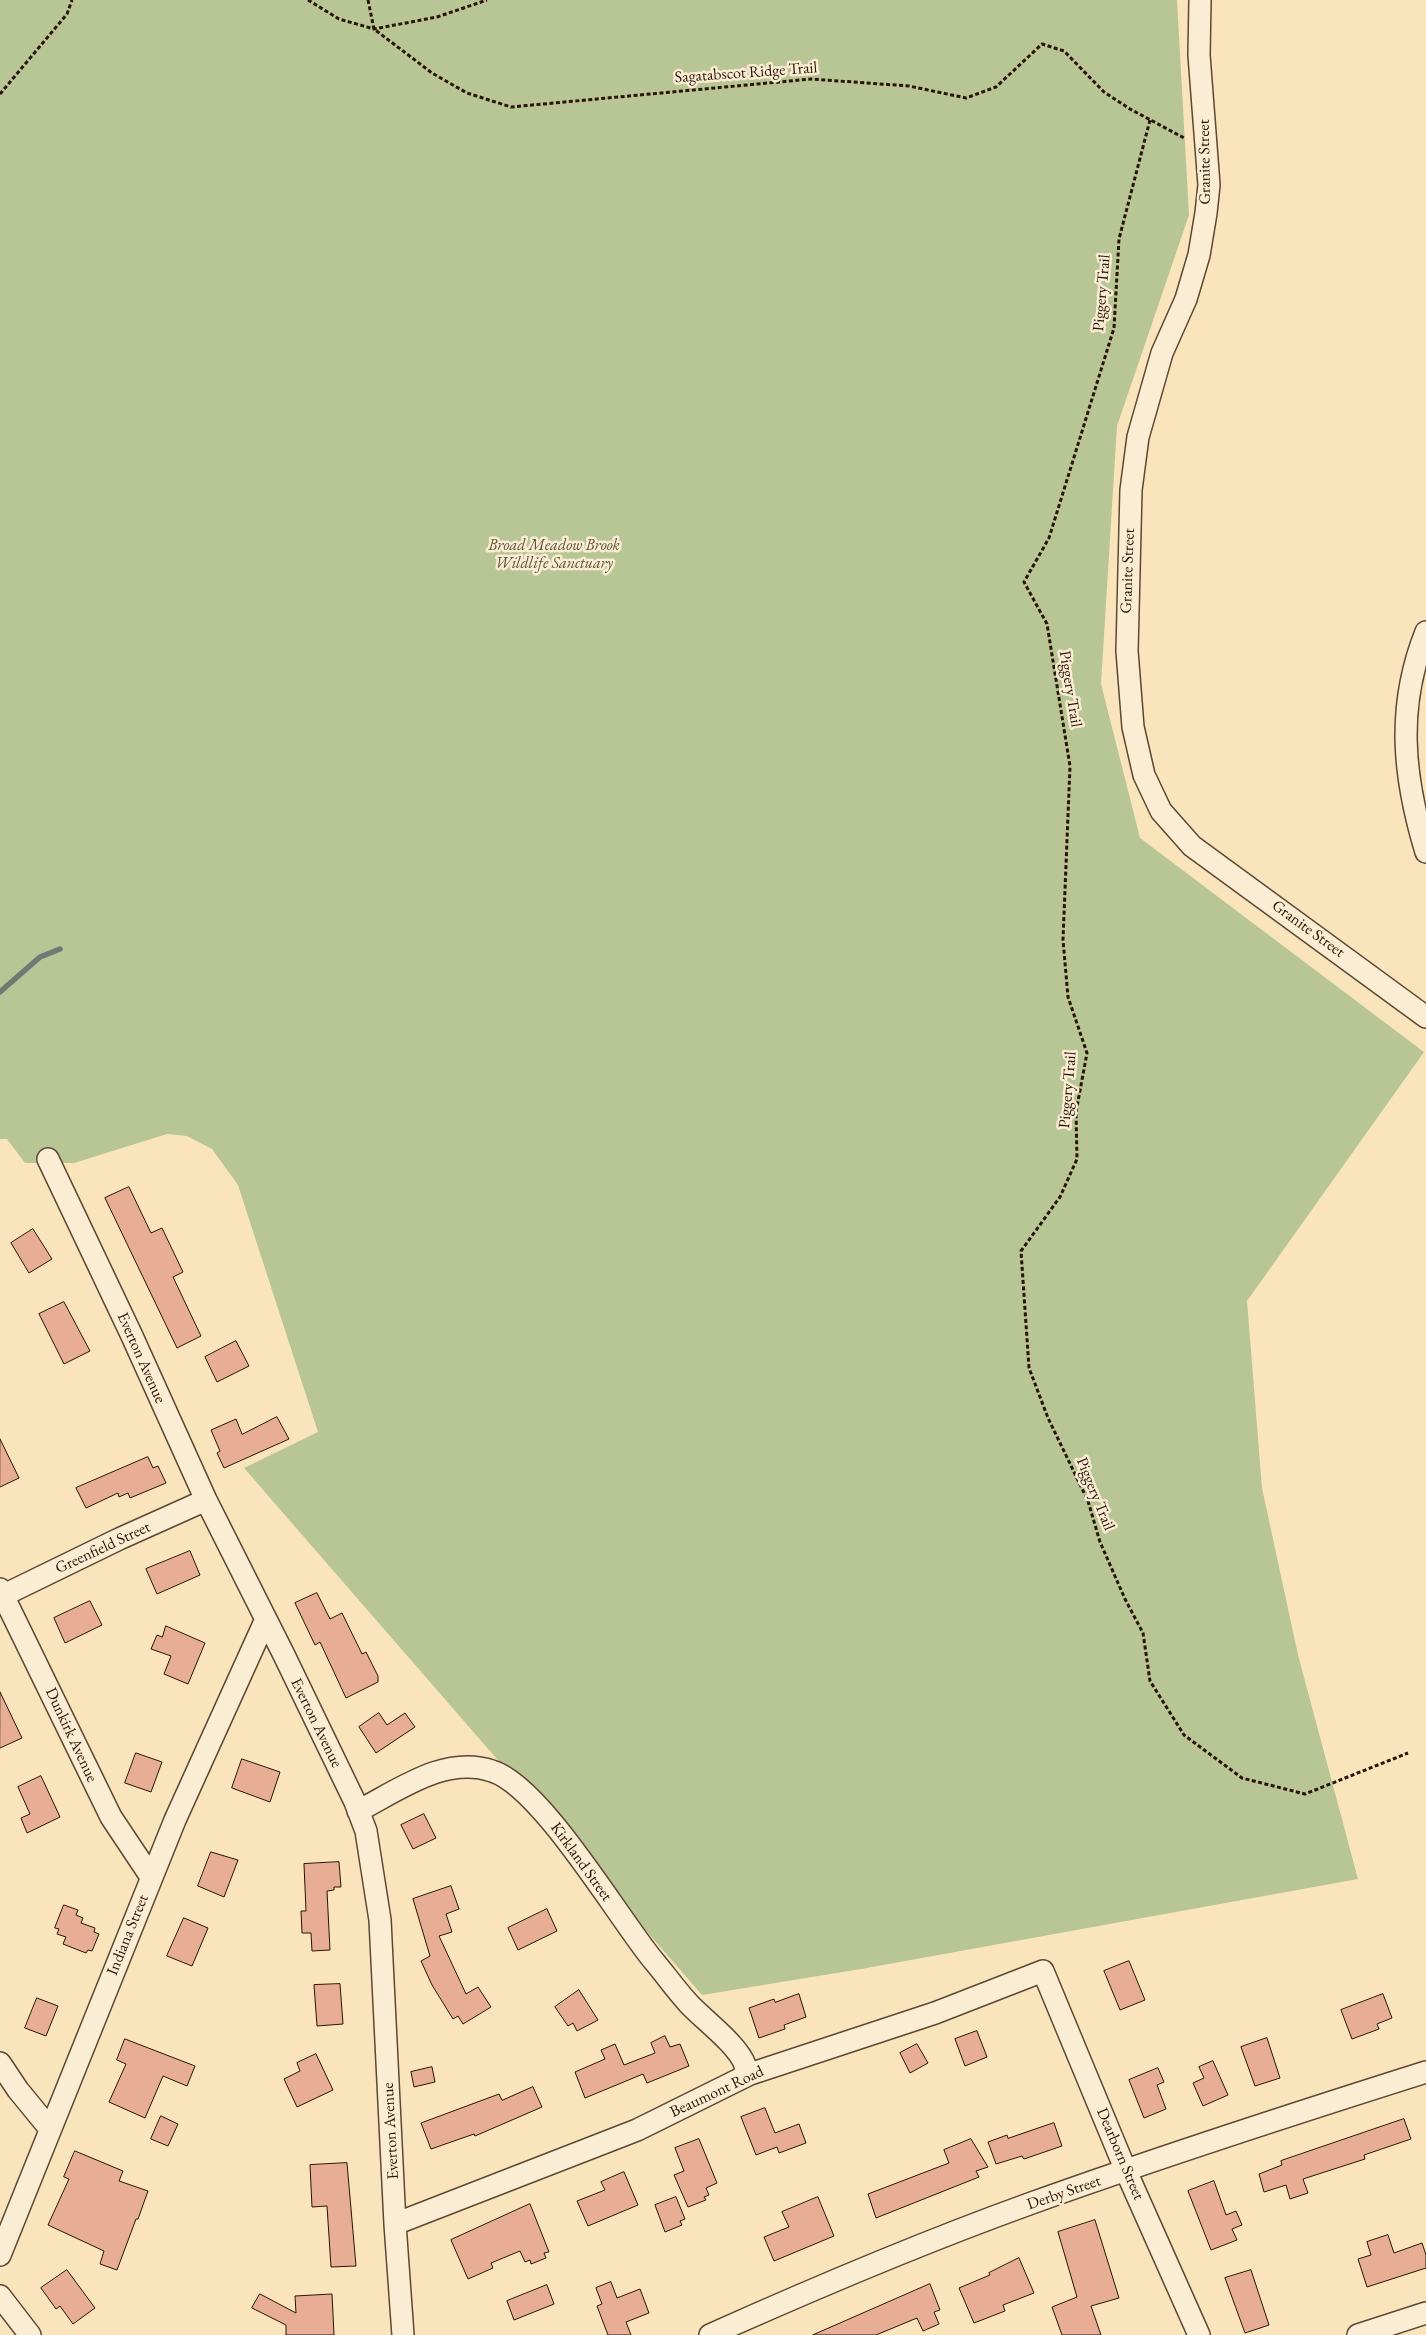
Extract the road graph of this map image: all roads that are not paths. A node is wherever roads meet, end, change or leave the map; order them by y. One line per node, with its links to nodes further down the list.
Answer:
1 (1200, 0): 4 (street, Granite Street)
2 (1426, 632): 3 (street)
3 (1426, 852)
4 (1426, 1017)
5 (48, 1158): 6 (street, Everton Avenue)
6 (206, 1500): 7 (street, Greenfield Street); 8 (street, Everton Avenue)
7 (1, 1594): 10 (street, Dunkirk Avenue)
8 (266, 1619): 9 (street, Everton Avenue); 10 (street, Indiana Street)
9 (358, 1811): 14 (street, Kirkland Street); 17 (street, Everton Avenue)
10 (151, 1877): 15 (street, Indiana Street)
11 (1044, 1971): 14 (street, Beaumont Road); 16 (street, Dearborn Street)
12 (0, 2063): 15 (street)
13 (1426, 2072): 16 (street, Derby Street)
14 (744, 2077): 17 (street, Beaumont Road)
15 (50, 2129): 18 (street, Indiana Street)
16 (1126, 2171): 23 (street, Derby Street); 24 (street, Dearborn Street)
17 (395, 2224): 22 (street, Everton Avenue)
18 (0, 2255)
19 (0, 2296): 21 (street)
20 (1426, 2313): 25 (street)
21 (30, 2335)
22 (403, 2335)
23 (710, 2335)
24 (1199, 2335)
25 (1358, 2335)

